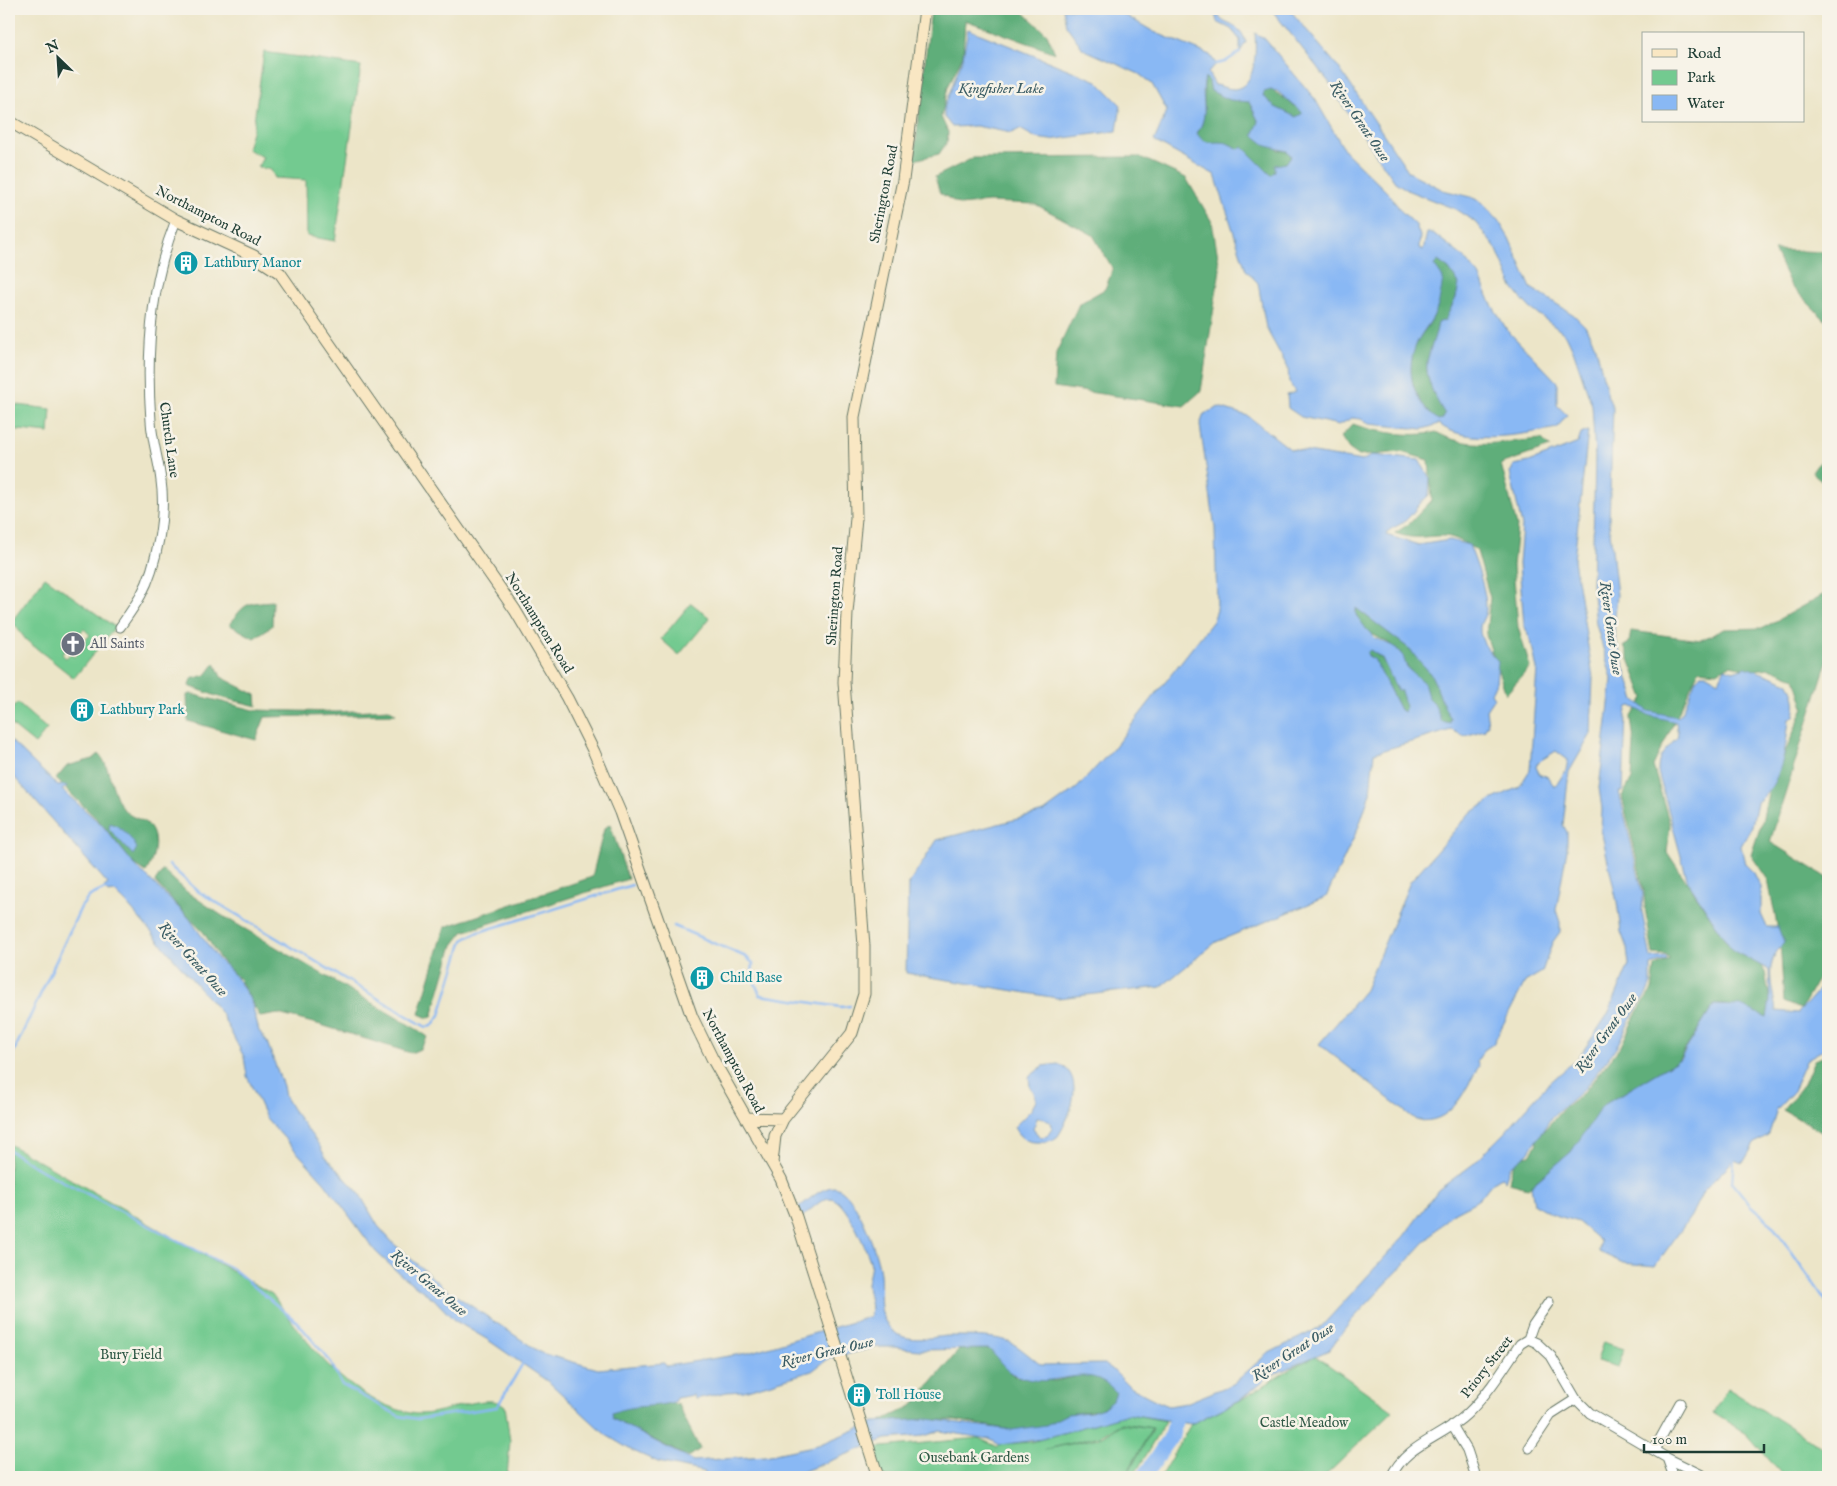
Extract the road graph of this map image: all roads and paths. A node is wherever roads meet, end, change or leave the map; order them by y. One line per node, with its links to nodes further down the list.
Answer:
1 (925, 9): 6 (main road, Sherington Road)
2 (9, 122): 3 (main road, Northampton Road)
3 (176, 220): 4 (street, Church Lane); 5 (main road, Northampton Road)
4 (120, 627)
5 (746, 1118): 6 (main road); 7 (main road, Northampton Road)
6 (783, 1119): 7 (main road, Sherington Road)
7 (772, 1163): 17 (main road, Northampton Road)
8 (1549, 1302): 9 (street, Priory Street)
9 (1528, 1339): 10 (street); 12 (street, Priory Street)
10 (1576, 1399): 13 (street); 14 (street)
11 (1680, 1402): 14 (street)
12 (1452, 1425): 18 (street, Priory Street); 19 (street)
13 (1529, 1448)
14 (1654, 1450): 15 (street)
15 (1667, 1458): 16 (street); 20 (street)
16 (1689, 1469): 21 (street); 22 (street)
17 (878, 1477)
18 (1391, 1477)
19 (1476, 1477)
20 (1674, 1477)
21 (1684, 1477)
22 (1706, 1477)

